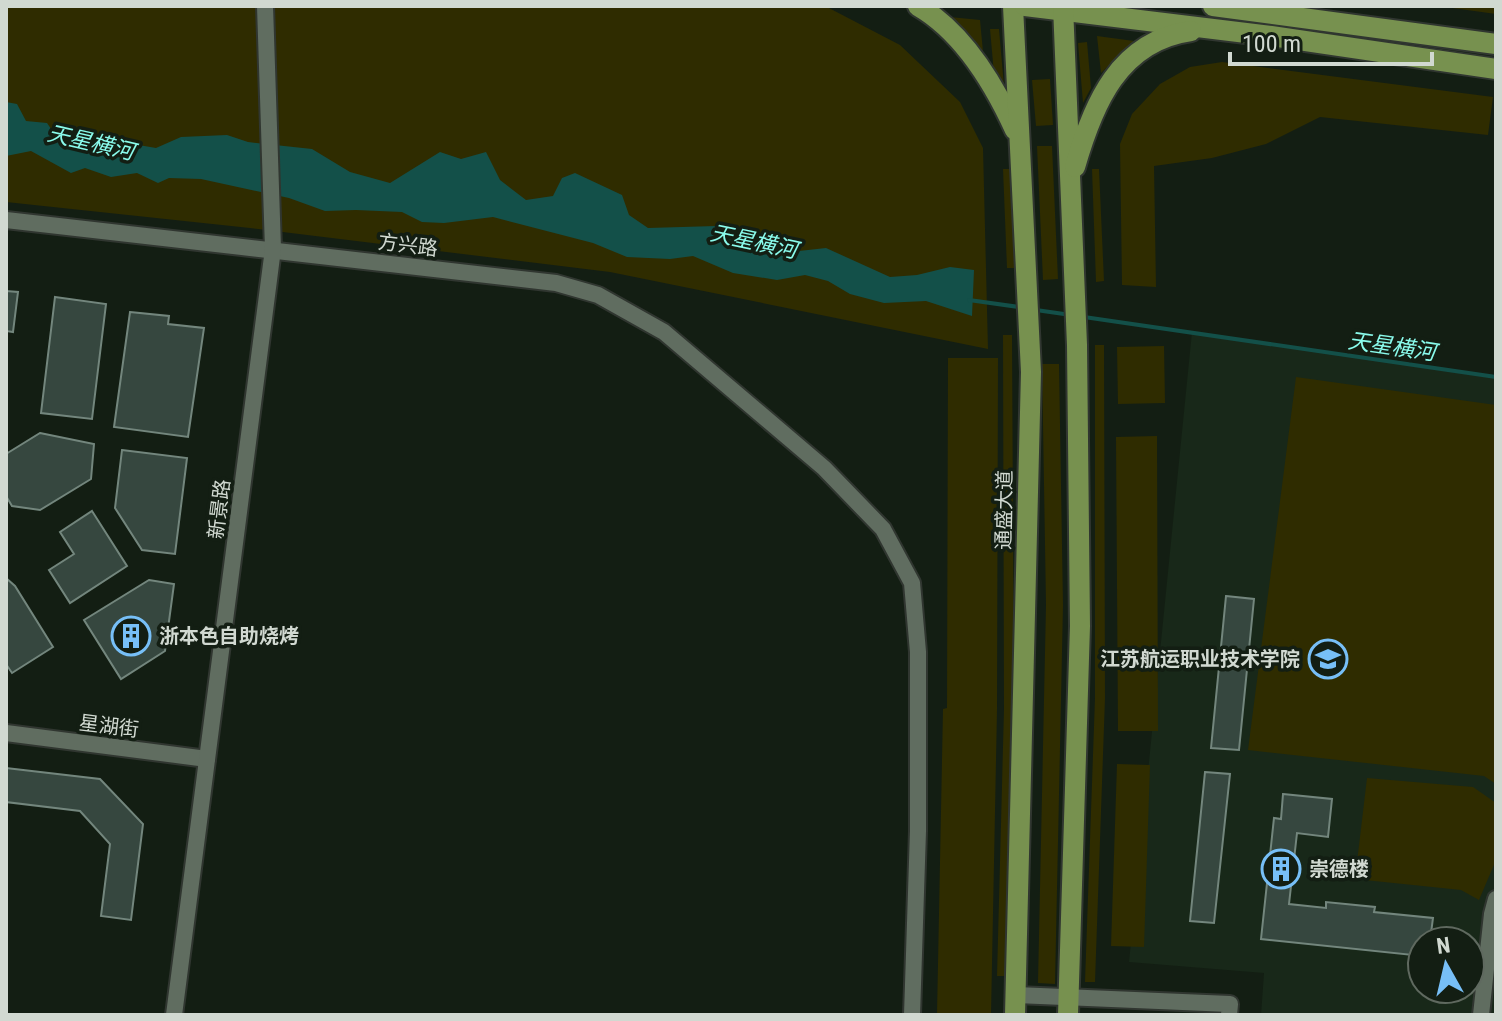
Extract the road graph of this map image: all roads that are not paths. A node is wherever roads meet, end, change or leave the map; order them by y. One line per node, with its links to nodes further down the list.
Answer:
1 (265, 6): 13 (street, 新景路)
2 (918, 6): 10 (main road)
3 (1013, 6): 10 (main road, 通盛大道)
4 (1025, 6): 6 (main road)
5 (1213, 6): 8 (main road)
6 (1063, 8): 7 (main road); 11 (main road)
7 (1209, 28): 9 (main road); 11 (main road)
8 (1496, 44)
9 (1496, 69)
10 (1020, 141): 17 (main road, 通盛大道)
11 (1070, 186): 18 (main road)
12 (6, 220): 13 (street, 方兴路)
13 (273, 249): 15 (street, 新景路); 20 (street, 方兴路)
14 (6, 733): 15 (street, 星湖街)
15 (207, 759): 19 (street, 新景路)
16 (1496, 899): 22 (street)
17 (1015, 1005): 18 (street)
18 (1069, 1006): 21 (street)
19 (174, 1015)
20 (912, 1015)
21 (1229, 1015)
22 (1481, 1015)

